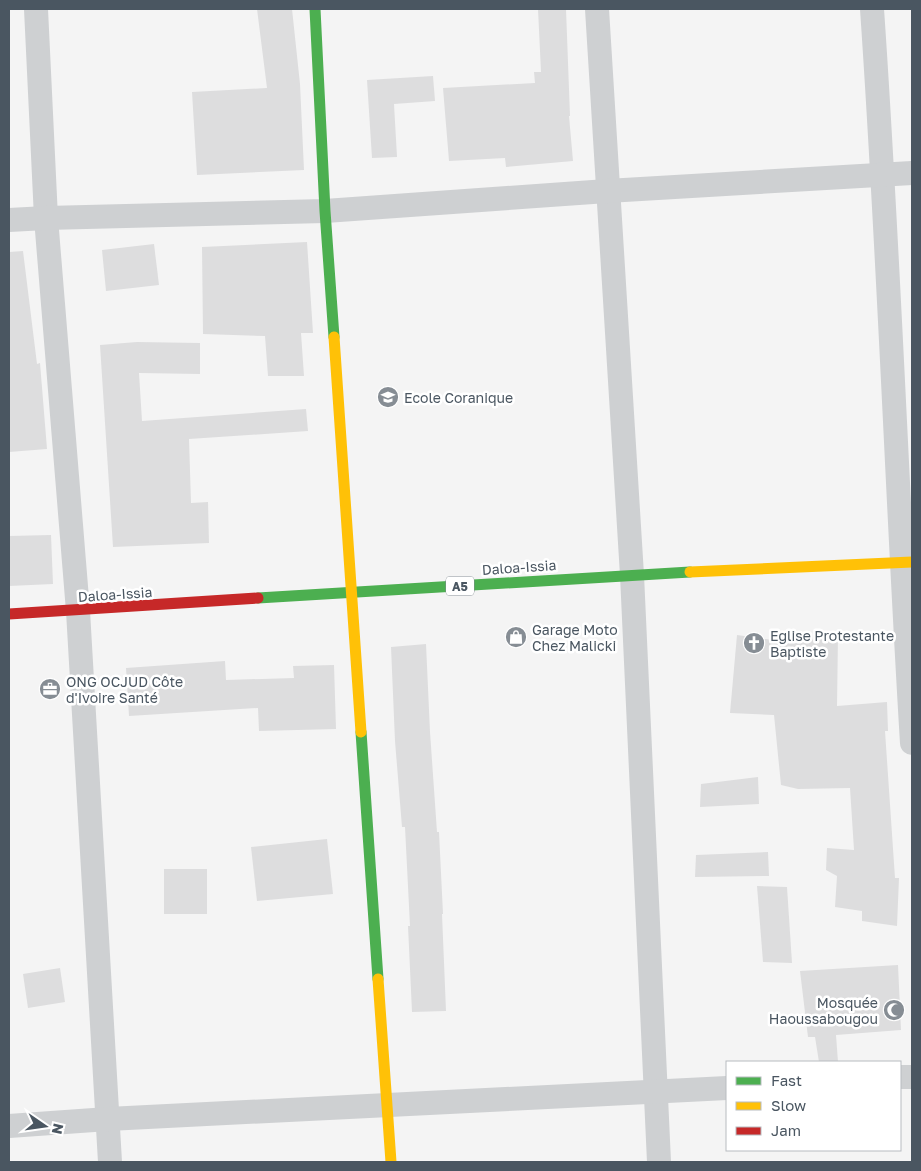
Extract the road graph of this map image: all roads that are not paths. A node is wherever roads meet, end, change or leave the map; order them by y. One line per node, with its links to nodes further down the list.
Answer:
1 (36, 9): 9 (street)
2 (315, 9): 8 (street)
3 (597, 9): 7 (street)
4 (872, 9): 6 (street)
5 (912, 173): 6 (street)
6 (884, 175): 7 (street); 11 (street)
7 (607, 191): 8 (street); 12 (street)
8 (326, 211): 9 (street); 13 (street)
9 (46, 218): 10 (street); 14 (street)
10 (9, 220)
11 (907, 562): 12 (street, Daloa-Issia / A5); 16 (street)
12 (632, 575): 13 (street, Daloa-Issia / A5); 18 (street)
13 (352, 593): 14 (street, Daloa-Issia / A5); 19 (street)
14 (78, 611): 15 (street, Daloa-Issia / A5); 20 (street)
15 (9, 614)
16 (912, 743)
17 (726, 1088): 18 (street)
18 (655, 1092): 19 (street); 24 (street)
19 (387, 1105): 20 (street); 23 (street)
20 (108, 1119): 21 (street); 22 (street)
21 (9, 1126)
22 (110, 1162)
23 (391, 1162)
24 (659, 1162)

